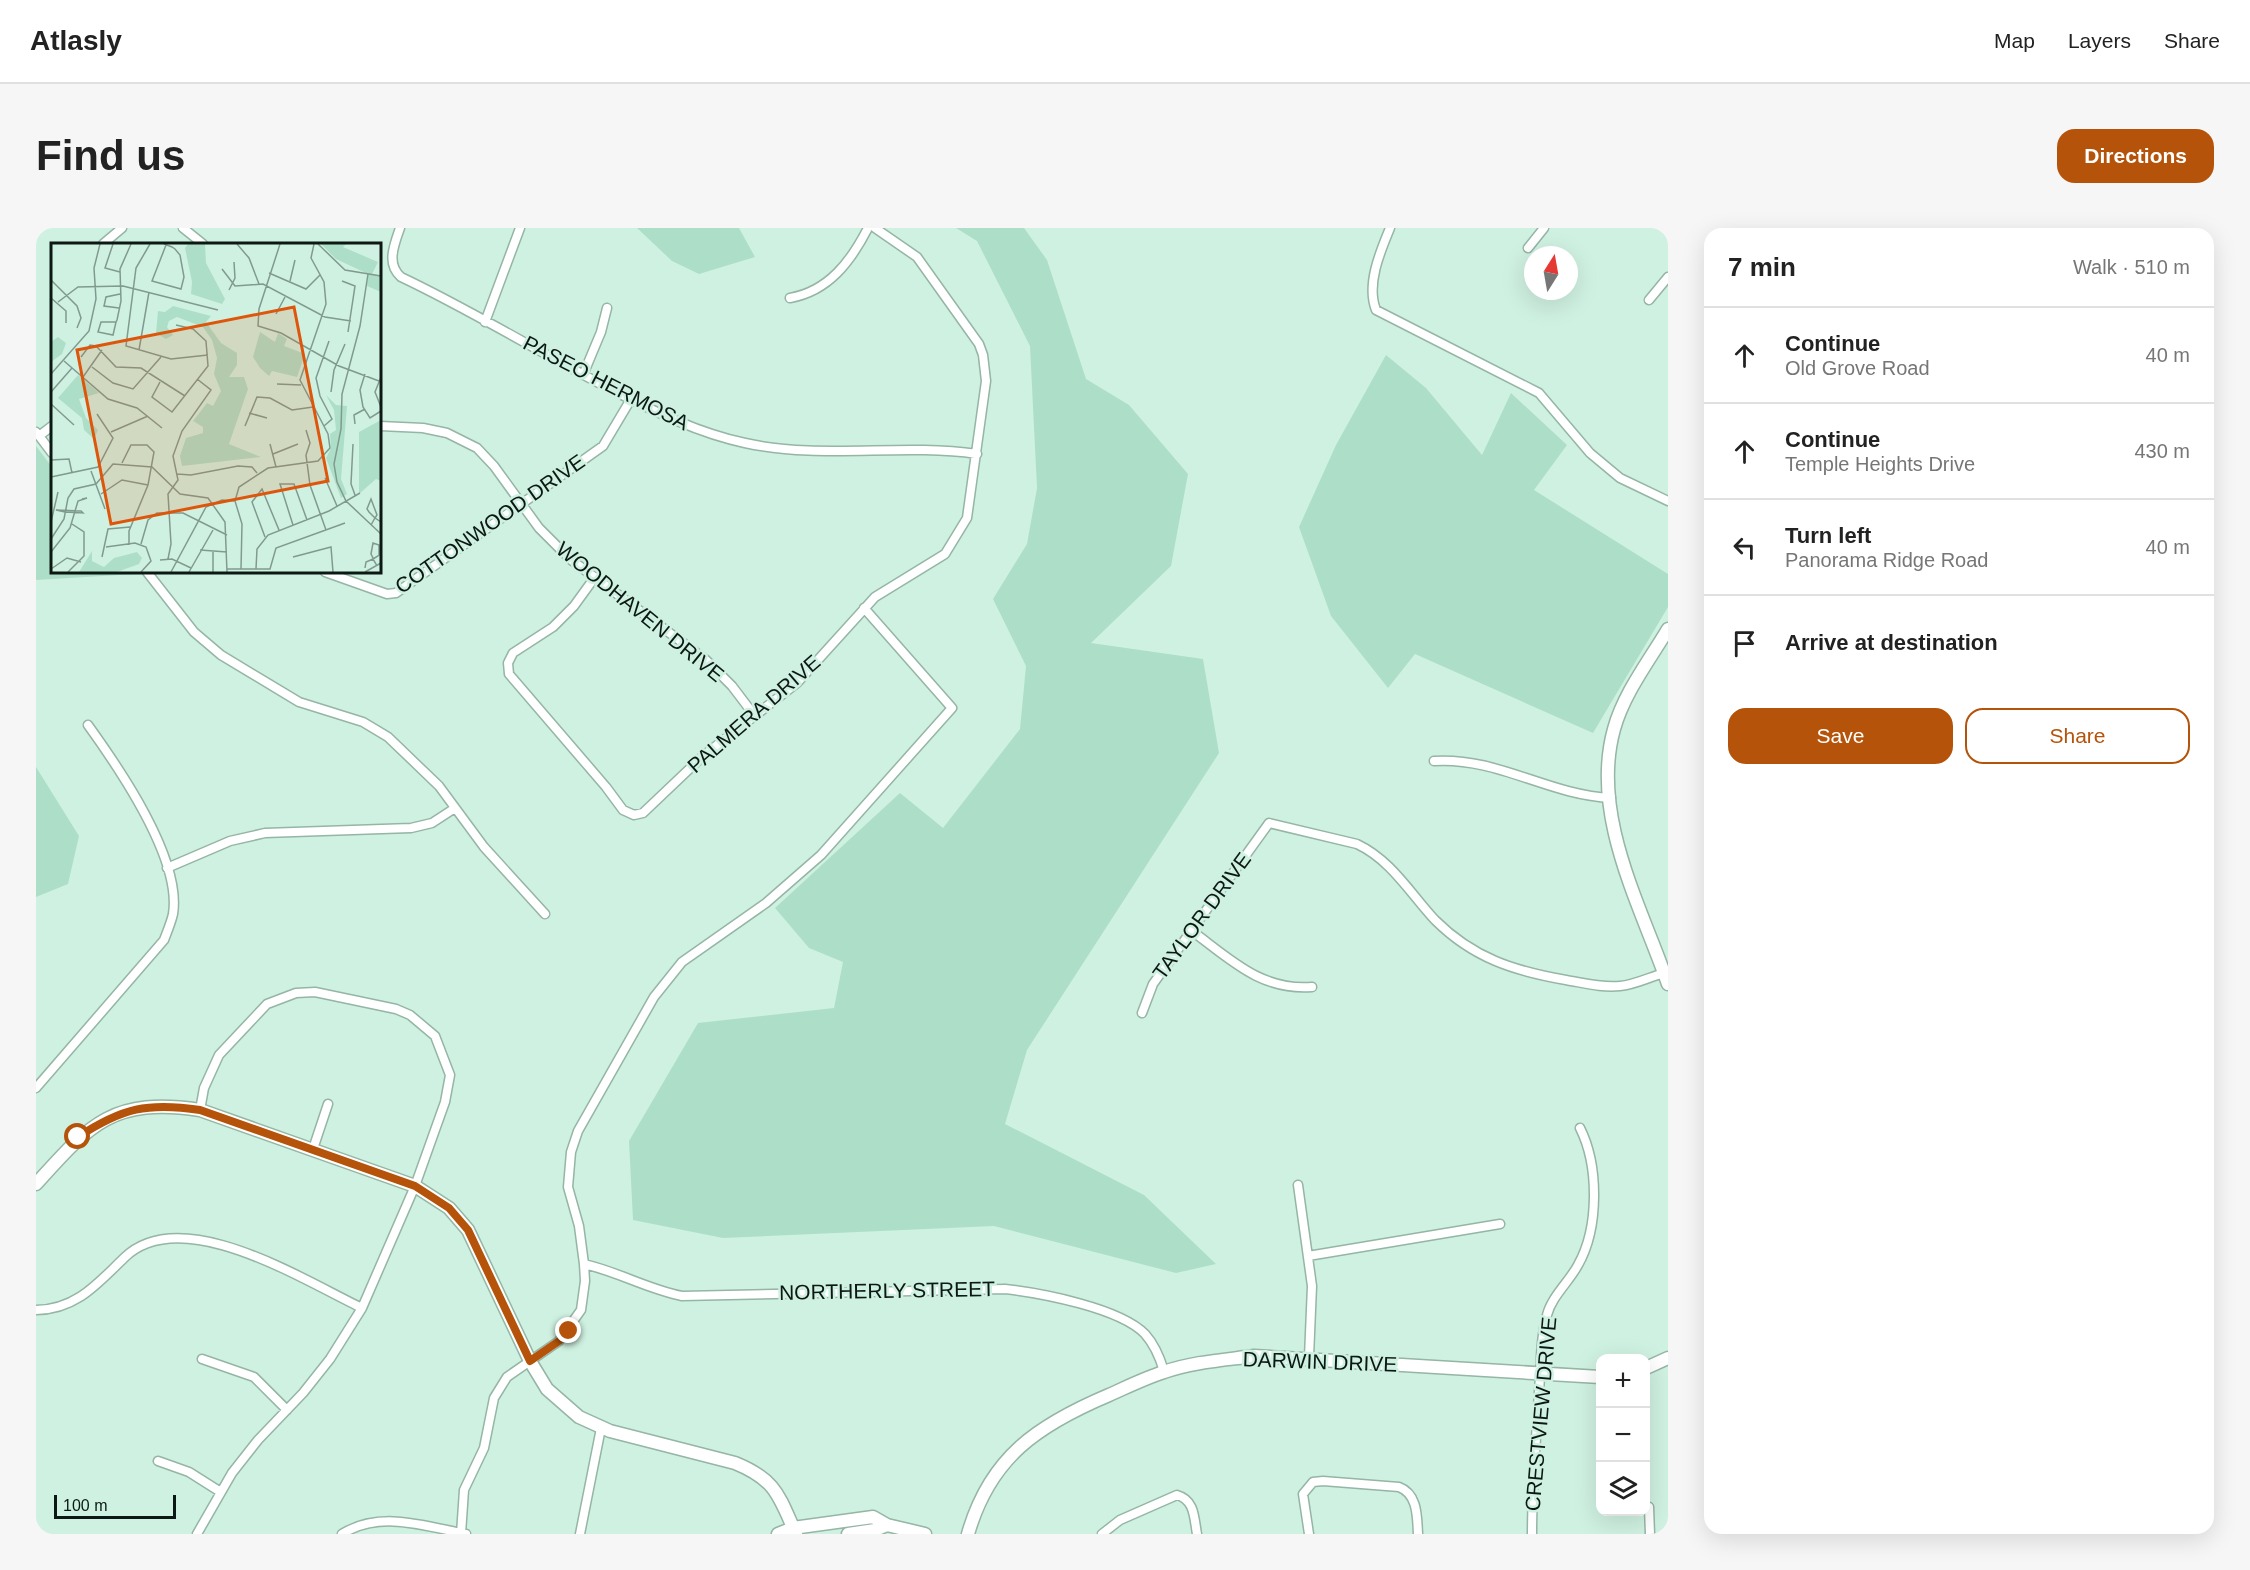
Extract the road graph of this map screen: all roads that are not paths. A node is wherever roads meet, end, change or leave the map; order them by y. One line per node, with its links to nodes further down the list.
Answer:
1 (122, 228): 9 (street)
2 (183, 228): 10 (street)
3 (400, 228): 16 (street, PASEO HERMOSA)
4 (520, 228): 16 (street)
5 (868, 228): 13 (street)
6 (875, 228): 22 (street, PALMERA DRIVE)
7 (1390, 228): 23 (street)
8 (1544, 228): 11 (street)
9 (103, 243)
10 (202, 243)
11 (1530, 246)
12 (1668, 277): 14 (street)
13 (790, 298)
14 (1648, 300)
15 (607, 308): 17 (street)
16 (485, 322): 17 (street, PASEO HERMOSA)
17 (582, 375): 18 (street, PASEO HERMOSA)
18 (631, 399): 22 (street, PASEO HERMOSA); 24 (street, COTTONWOOD DRIVE)
19 (381, 426): 24 (street, WOODHAVEN DRIVE)
20 (38, 434): 21 (street)
21 (51, 452)
22 (977, 454): 28 (street, PALMERA DRIVE)
23 (1668, 501)
24 (522, 505): 26 (street, COTTONWOOD DRIVE); 27 (street, WOODHAVEN DRIVE)
25 (148, 573): 34 (street)
26 (328, 573)
27 (595, 577): 30 (street, WOODHAVEN DRIVE); 30 (street, PALMERA DRIVE)
28 (864, 608): 30 (street, PALMERA DRIVE); 51 (street)
29 (1668, 629): 33 (street)
30 (754, 716)
31 (88, 725): 35 (street)
32 (1434, 761): 33 (street)
33 (1611, 798): 38 (street)
34 (455, 808): 35 (street); 36 (street)
35 (167, 868): 41 (street)
36 (545, 914)
37 (1192, 931): 38 (street, TAYLOR DRIVE); 39 (street); 40 (street, TAYLOR DRIVE)
38 (1666, 979)
39 (1312, 987)
40 (1142, 1014)
41 (36, 1088)
42 (328, 1104): 45 (street)
43 (200, 1110): 45 (street); 46 (street); 48 (street)
44 (1580, 1128): 60 (street, CRESTVIEW DRIVE)
45 (313, 1149): 48 (street)
46 (36, 1184)
47 (1298, 1185): 50 (street)
48 (415, 1186): 52 (street); 57 (street)
49 (1500, 1224): 50 (street)
50 (1308, 1256): 54 (street)
51 (584, 1264): 57 (street); 59 (street, NORTHERLY STREET)
52 (362, 1308): 53 (street); 62 (street)
53 (36, 1310)
54 (1309, 1357): 59 (street, DARWIN DRIVE); 60 (street, DARWIN DRIVE)
55 (1668, 1358): 58 (street)
56 (202, 1359): 62 (street)
57 (530, 1361): 63 (street); 71 (street)
58 (1650, 1366)
59 (1164, 1371): 76 (street, DARWIN DRIVE)
60 (1540, 1374): 61 (street, DARWIN DRIVE); 81 (street, CRESTVIEW DRIVE)
61 (1596, 1377)
62 (287, 1410): 65 (street)
63 (601, 1428): 68 (street); 72 (street)
64 (158, 1461): 65 (street)
65 (219, 1491): 69 (street)
66 (1649, 1516): 82 (street)
67 (887, 1525): 68 (street); 74 (street); 75 (street)
68 (795, 1531): 73 (street)
69 (197, 1534)
70 (342, 1534): 71 (street)
71 (463, 1534)
72 (580, 1534)
73 (778, 1534)
74 (848, 1534)
75 (925, 1534)
76 (968, 1534)
77 (1102, 1534): 78 (street)
78 (1197, 1534)
79 (1309, 1534): 80 (street)
80 (1418, 1534)
81 (1533, 1534)
82 (1650, 1534)

